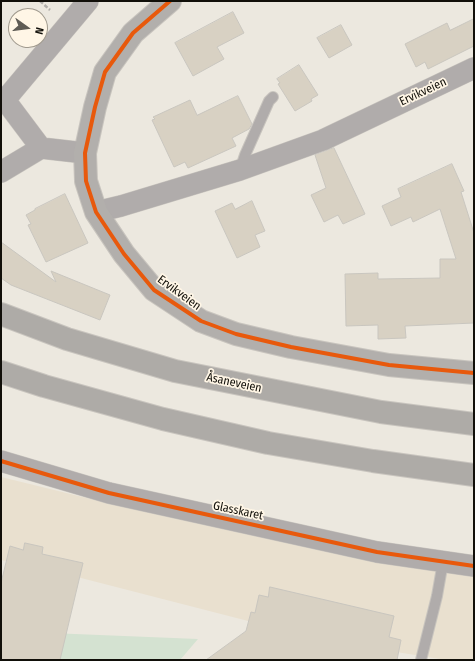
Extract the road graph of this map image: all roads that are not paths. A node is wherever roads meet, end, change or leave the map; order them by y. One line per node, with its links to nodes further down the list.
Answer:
1 (88, 1): 5 (street)
2 (170, 1): 7 (main road, Ervikveien)
3 (474, 68): 8 (street, Ervikveien)
4 (273, 97): 8 (lane)
5 (3, 99): 6 (street)
6 (41, 148): 7 (street); 9 (street)
7 (85, 153): 10 (main road, Ervikveien)
8 (240, 170): 10 (street, Ervikveien)
9 (1, 172)
10 (96, 212): 13 (main road, Ervikveien)
11 (1, 314): 14 (highway, Åsaneveien)
12 (1, 372): 16 (highway)
13 (474, 373)
14 (474, 424)
15 (1, 461): 17 (street, Glasskaret)
16 (474, 475)
17 (443, 562): 18 (street, Glasskaret); 19 (lane)
18 (474, 566)
19 (421, 660)

